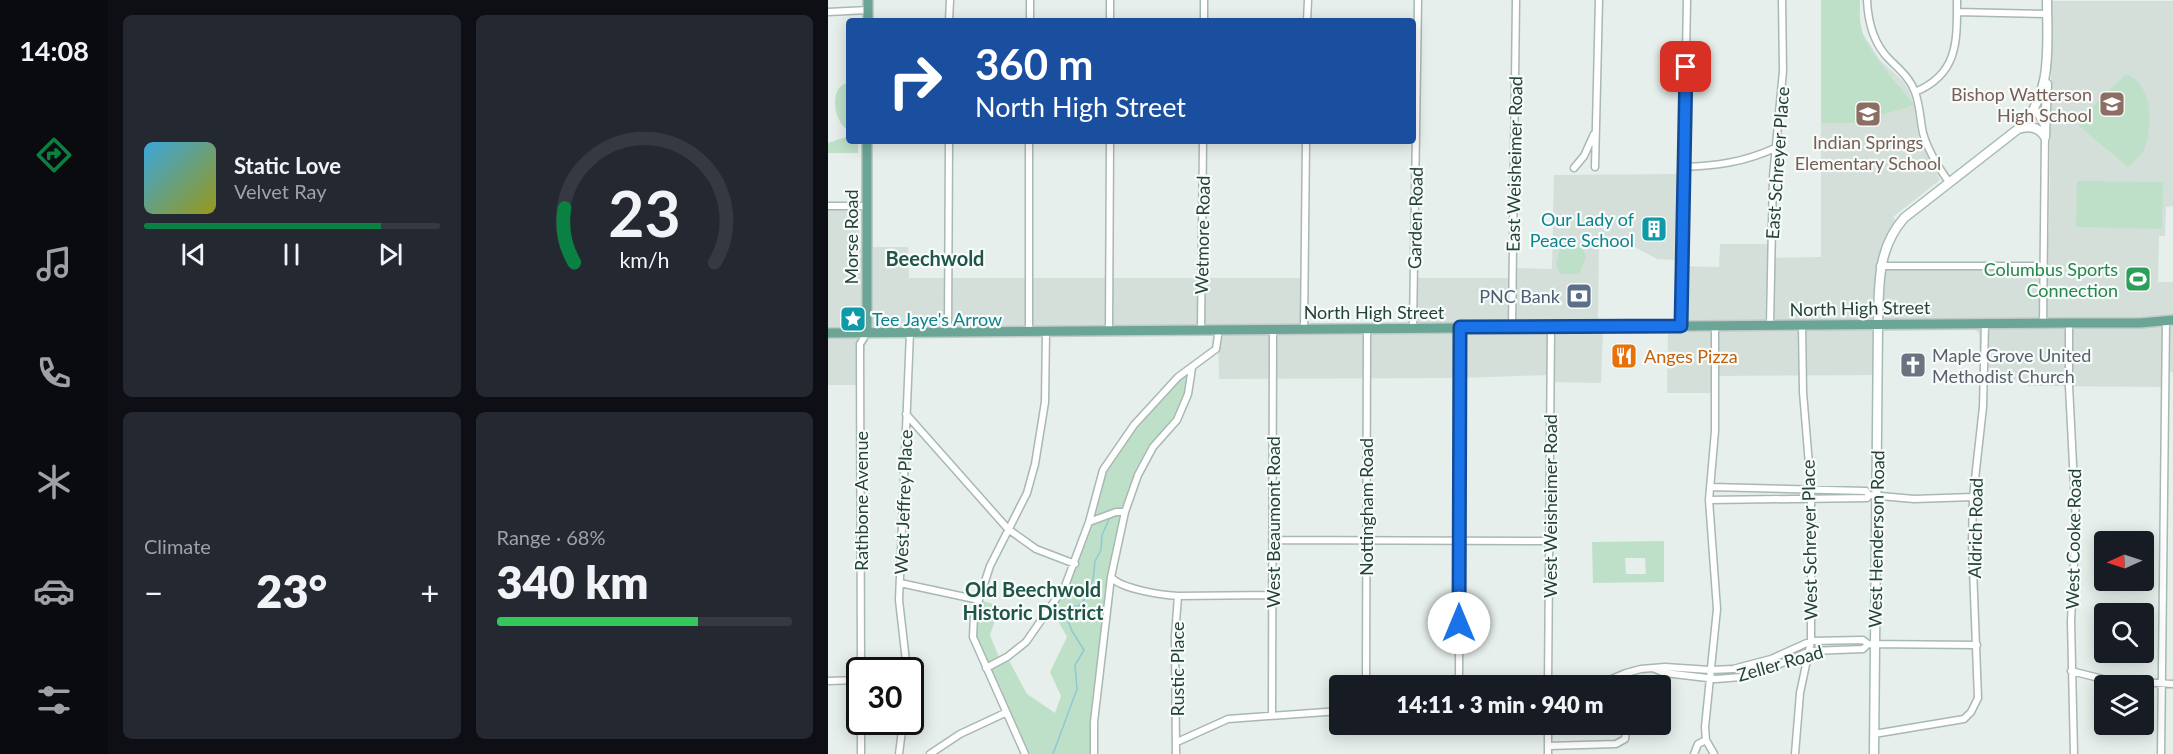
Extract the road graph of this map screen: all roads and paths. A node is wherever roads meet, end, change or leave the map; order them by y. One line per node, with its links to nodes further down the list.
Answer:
1 (868, 0): 15 (main road)
2 (950, 0): 20 (street)
3 (1030, 0): 21 (street)
4 (1110, 0): 22 (street)
5 (1204, 0): 23 (street)
6 (1308, 0): 24 (street)
7 (1418, 0): 30 (street, Garden Road)
8 (1516, 0): 58 (street, East Weisheimer Road)
9 (1599, 0): 28 (street)
10 (1687, 0): 41 (street)
11 (1782, 0): 39 (street, East Schreyer Place)
12 (1867, 0): 26 (street)
13 (1957, 0): 17 (street)
14 (2047, 0): 18 (main road)
15 (868, 10): 16 (street); 19 (main road)
16 (828, 12)
17 (1957, 12): 18 (street); 26 (street)
18 (2047, 14): 25 (main road)
19 (868, 18)
20 (950, 18)
21 (1030, 18)
22 (1110, 18)
23 (1204, 18)
24 (1307, 18)
25 (2046, 66): 27 (main road); 31 (main road)
26 (1916, 92): 43 (street)
27 (2035, 109): 29 (main road, West Henderson Road); 31 (street)
28 (1596, 128): 40 (street); 42 (street)
29 (2018, 129): 31 (main road); 43 (main road, West Henderson Road)
30 (1416, 131)
31 (2045, 137): 47 (street)
32 (867, 144): 44 (main road, Morse Road)
33 (949, 144): 70 (street)
34 (1029, 144): 67 (street)
35 (1110, 144): 66 (street)
36 (1203, 144): 62 (street, Wetmore Road)
37 (1306, 144): 65 (street)
38 (1416, 144): 61 (street, Garden Road)
39 (1775, 148): 41 (street); 53 (street, East Schreyer Place)
40 (1595, 167)
41 (1683, 167): 55 (street)
42 (1574, 168)
43 (1949, 182): 46 (main road, West Henderson Road)
44 (867, 206): 45 (street); 72 (main road, Morse Road)
45 (828, 207)
46 (1880, 266): 47 (street); 51 (main road, West Henderson Road)
47 (2044, 266): 49 (street)
48 (2170, 320): 50 (main road, North High Street); 112 (street)
49 (2043, 323): 50 (main road, North High Street); 52 (main road, North High Street)
50 (2069, 323): 103 (street, West Cooke Road)
51 (1878, 324): 52 (main road, North High Street); 54 (main road, North High Street); 77 (main road, West Henderson Road)
52 (1984, 324): 78 (street, Aldrich Road)
53 (1770, 325): 54 (main road, North High Street); 56 (main road, North High Street)
54 (1802, 325): 76 (street, West Schreyer Place)
55 (1681, 326): 56 (main road, North High Street); 59 (main road, North High Street)
56 (1715, 326): 75 (street)
57 (1460, 327): 58 (main road, North High Street); 61 (main road, North High Street); 86 (street)
58 (1512, 327): 59 (main road, North High Street)
59 (1551, 327): 87 (street, West Weisheimer Road)
60 (1367, 328): 61 (main road, North High Street); 65 (main road, North High Street); 85 (street, Nottingham Road)
61 (1413, 328)
62 (1201, 329): 63 (main road, North High Street); 66 (main road, North High Street)
63 (1219, 329): 64 (main road, North High Street); 73 (street)
64 (1273, 329): 65 (main road, North High Street); 84 (street, West Beaumont Road)
65 (1304, 329)
66 (1109, 330): 68 (main road, North High Street)
67 (1029, 331): 68 (main road, North High Street); 70 (main road, North High Street)
68 (1046, 331): 83 (street)
69 (910, 332): 70 (main road, North High Street); 72 (main road, North High Street); 74 (street, West Jeffrey Place)
70 (948, 332)
71 (828, 333): 72 (main road, North High Street)
72 (867, 333): 98 (street, Rathbone Avenue)
73 (1192, 368): 81 (street); 82 (street)
74 (906, 414): 83 (street); 90 (street, West Jeffrey Place)
75 (1710, 487): 76 (street); 80 (street)
76 (1811, 489): 77 (street); 79 (street, West Schreyer Place)
77 (1873, 495): 78 (street); 79 (street); 95 (main road, West Henderson Road)
78 (1973, 497): 96 (street, Aldrich Road)
79 (1811, 499): 80 (street); 94 (street, West Schreyer Place)
80 (1710, 500): 102 (street)
81 (1125, 512): 82 (street); 89 (street)
82 (1089, 522): 88 (street)
83 (1008, 529): 88 (street); 93 (street)
84 (1273, 540): 85 (street); 91 (street, West Beaumont Road)
85 (1366, 540): 86 (street); 105 (street, Nottingham Road)
86 (1459, 540): 87 (street); 106 (street)
87 (1549, 541): 107 (street, West Weisheimer Road)
88 (1075, 564): 100 (street)
89 (1111, 577): 92 (street); 130 (street)
90 (900, 583): 93 (street); 99 (street, West Jeffrey Place)
91 (1273, 595): 92 (street); 116 (street, West Beaumont Road)
92 (1178, 596): 123 (street, Rustic Place)
93 (979, 600): 100 (street)
94 (1811, 641): 95 (street, Zeller Road); 97 (street, West Schreyer Place); 102 (street, Zeller Road)
95 (1871, 644): 96 (street, Zeller Road); 97 (street, Zeller Road); 117 (main road, West Henderson Road)
96 (1977, 645): 117 (street, Aldrich Road)
97 (1810, 651): 109 (street, Zeller Road); 134 (street, West Schreyer Place)
98 (861, 657)
99 (906, 657)
100 (986, 668): 115 (street)
101 (1655, 669): 102 (street, Zeller Road); 104 (street, Zeller Road); 109 (street, Zeller Road)
102 (1710, 670): 109 (street)
103 (2071, 671): 112 (street); 136 (street, West Cooke Road)
104 (1626, 673): 108 (street, Zeller Road)
105 (1366, 675)
106 (1459, 675)
107 (1548, 675)
108 (1621, 675)
109 (1710, 678): 122 (street)
110 (846, 680): 111 (street)
111 (828, 681)
112 (2162, 684): 113 (street); 137 (street)
113 (2173, 684)
114 (1329, 712): 116 (street)
115 (1005, 713): 128 (street); 129 (street)
116 (1272, 715): 123 (street)
117 (1874, 734): 135 (main road, West Henderson Road)
118 (861, 735): 126 (street)
119 (901, 735): 127 (street)
120 (1548, 735): 124 (street)
121 (1626, 735): 124 (street)
122 (1706, 740): 125 (street); 133 (street)
123 (1177, 742): 131 (street, Rustic Place)
124 (1548, 746): 132 (street)
125 (1714, 753)
126 (861, 754)
127 (899, 754)
128 (930, 754)
129 (1025, 754)
130 (1094, 754)
131 (1176, 754)
132 (1548, 754)
133 (1694, 754)
134 (1795, 754)
135 (1874, 754)
136 (2074, 754)
137 (2161, 754)

